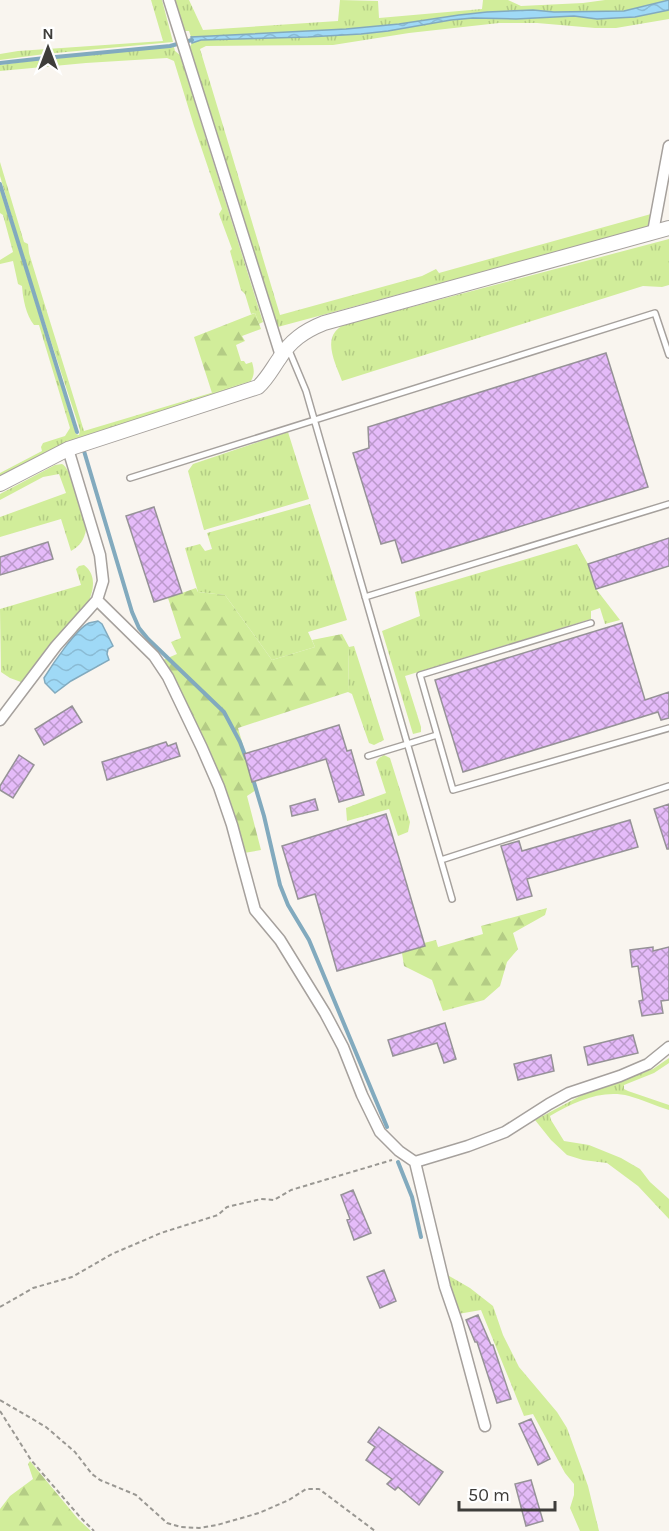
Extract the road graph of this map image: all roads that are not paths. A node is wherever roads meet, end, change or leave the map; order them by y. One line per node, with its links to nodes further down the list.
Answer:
1 (169, 0): 5 (street)
2 (669, 146): 4 (street)
3 (669, 228): 4 (street)
4 (653, 232): 5 (street)
5 (284, 351): 7 (lane); 8 (street)
6 (669, 355): 7 (lane)
7 (315, 420): 9 (lane); 12 (lane)
8 (68, 449): 10 (street); 13 (street)
9 (130, 478)
10 (0, 484)
11 (669, 504): 12 (lane)
12 (365, 597): 18 (lane)
13 (97, 600): 15 (street); 24 (street)
14 (591, 623): 17 (lane)
15 (0, 720)
16 (669, 728): 17 (lane)
17 (437, 735): 18 (lane)
18 (407, 744): 19 (lane); 21 (lane)
19 (368, 756)
20 (669, 786): 21 (lane)
21 (441, 860): 22 (lane)
22 (452, 898)
23 (669, 1047): 24 (street)
24 (410, 1159): 25 (street)
25 (484, 1426)

